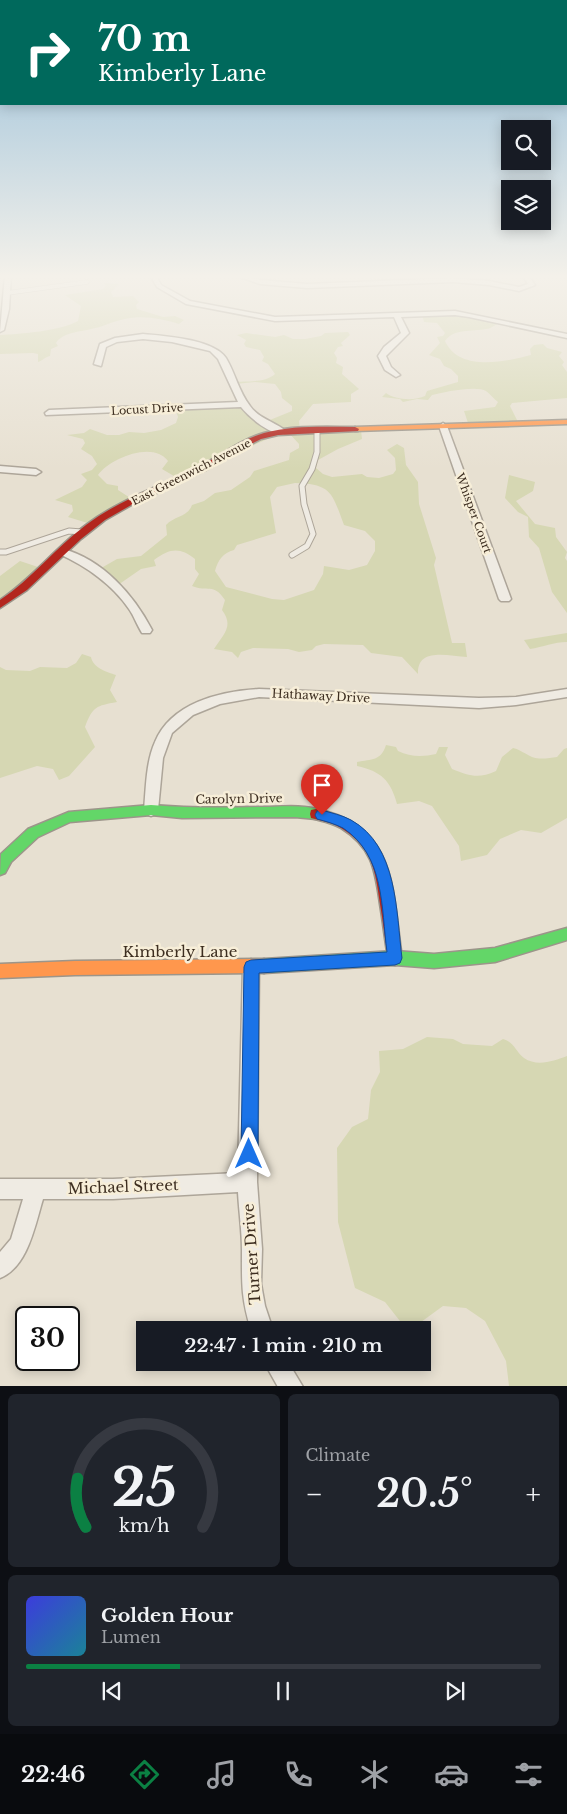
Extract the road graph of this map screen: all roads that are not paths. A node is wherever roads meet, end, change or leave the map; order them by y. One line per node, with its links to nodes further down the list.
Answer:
1 (121, 340): 4 (street)
2 (167, 340): 6 (street)
3 (399, 340): 5 (street)
4 (98, 364)
5 (396, 375)
6 (244, 404): 7 (street, Locust Drive); 11 (street)
7 (49, 414)
8 (567, 422): 9 (street, East Greenwich Avenue)
9 (443, 426): 10 (street, East Greenwich Avenue); 18 (street, Whisper Court)
10 (317, 430): 11 (street, East Greenwich Avenue); 17 (lane)
11 (283, 432): 14 (street, East Greenwich Avenue)
12 (0, 469): 13 (street)
13 (36, 472)
14 (83, 532): 15 (lane); 16 (street, East Greenwich Avenue)
15 (0, 552)
16 (64, 552): 19 (street, East Greenwich Avenue); 20 (street)
17 (292, 555)
18 (505, 599)
19 (0, 606)
20 (146, 630)
21 (567, 692): 22 (street, Hathaway Drive)
22 (152, 810): 23 (street, Carolyn Drive); 25 (street, Carolyn Drive)
23 (0, 869)
24 (567, 934): 25 (street, Kimberly Lane)
25 (395, 958): 26 (street, Kimberly Lane)
26 (251, 967): 27 (street, Kimberly Lane); 28 (street, Turner Drive)
27 (0, 971)
28 (247, 1182): 30 (street, Michael Street); 32 (street, Turner Drive)
29 (0, 1189): 30 (street, Michael Street)
30 (36, 1190): 31 (street)
31 (0, 1268)
32 (259, 1321)
33 (281, 1371): 34 (street)
34 (292, 1386)

